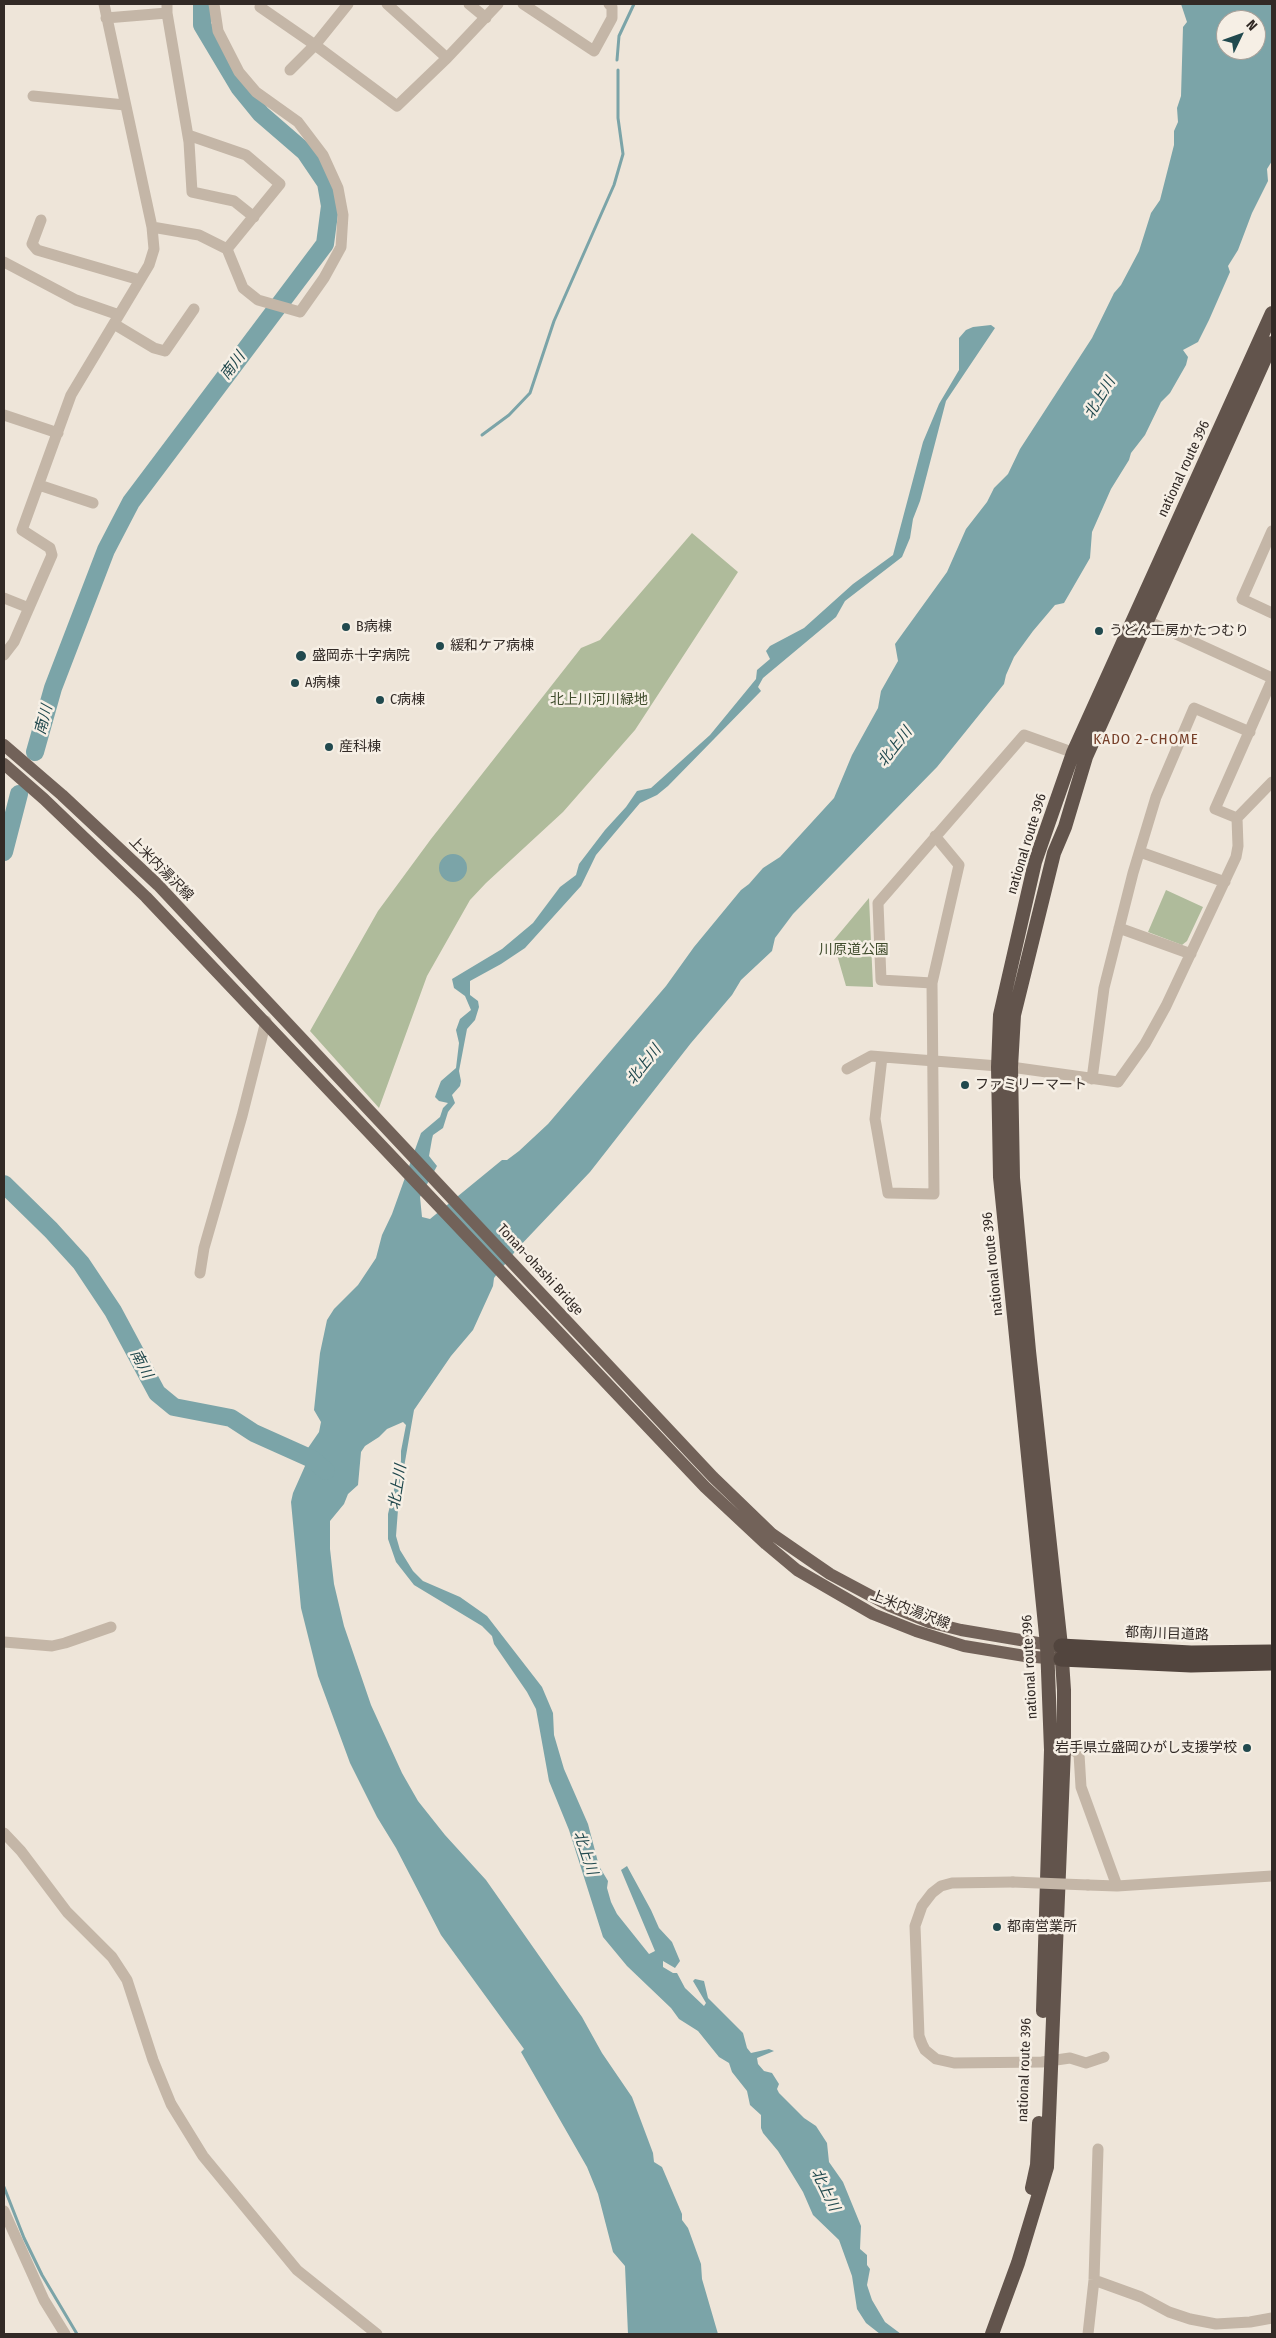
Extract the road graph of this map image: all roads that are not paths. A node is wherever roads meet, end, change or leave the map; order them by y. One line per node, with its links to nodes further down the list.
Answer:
1 (104, 4): 11 (street)
2 (214, 4): 22 (street)
3 (346, 4): 13 (street)
4 (387, 4): 14 (street)
5 (469, 4): 12 (street)
6 (498, 4): 12 (street)
7 (523, 4): 8 (street)
8 (609, 4)
9 (260, 7): 13 (street)
10 (167, 8): 11 (street); 18 (street)
11 (106, 18): 17 (street)
12 (486, 18): 14 (street)
13 (315, 45): 14 (street); 15 (street)
14 (447, 58)
15 (290, 70)
16 (33, 96): 17 (street)
17 (125, 104): 21 (street)
18 (188, 135): 19 (street); 19 (street)
19 (254, 217): 22 (street)
20 (41, 220): 24 (street)
21 (152, 227): 22 (street); 24 (street)
22 (228, 249)
23 (4, 262): 27 (street)
24 (140, 280): 27 (street)
25 (194, 309): 27 (street)
26 (1272, 313): 37 (highway, national route 396)
27 (116, 320): 30 (street)
28 (1272, 343): 37 (highway, national route 396)
29 (4, 415): 30 (street)
30 (58, 433): 31 (street)
31 (40, 485): 32 (street); 35 (street)
32 (93, 504)
33 (1272, 531): 36 (street)
34 (4, 598): 35 (street)
35 (29, 608): 38 (street)
36 (1272, 612)
37 (1140, 618): 40 (street); 43 (highway, national route 396)
38 (9, 641): 39 (street)
39 (4, 655)
40 (1272, 679): 41 (street)
41 (1250, 732): 46 (street); 48 (street)
42 (4, 745): 54 (main road, 上米内湯沢線)
43 (1080, 755): 47 (street); 57 (highway, national route 396)
44 (4, 764): 53 (main road)
45 (1272, 782): 46 (street)
46 (1237, 818): 49 (street)
47 (936, 836): 52 (street); 52 (street)
48 (1140, 852): 49 (street); 50 (street)
49 (1225, 882): 51 (street)
50 (1119, 928): 51 (street); 59 (street)
51 (1190, 954): 59 (street)
52 (932, 983): 56 (street)
53 (266, 1021): 60 (street); 61 (main road, Tonan-ohashi Bridge)
54 (287, 1024): 61 (main road, Tonan-ohashi Bridge)
55 (882, 1057): 56 (street); 56 (street); 58 (street)
56 (933, 1061): 57 (street)
57 (1004, 1067): 59 (street); 64 (highway, national route 396)
58 (847, 1070)
59 (1092, 1079)
60 (200, 1273)
61 (769, 1539): 64 (main road, 上米内湯沢線)
62 (111, 1627): 63 (street)
63 (4, 1642)
64 (1054, 1652): 65 (highway, 都南川目道路); 66 (highway, 都南川目道路); 67 (highway, national route 396)
65 (1272, 1652)
66 (1272, 1663)
67 (1057, 1749): 70 (street); 72 (highway, national route 396)
68 (4, 1833): 78 (street)
69 (1272, 1876): 70 (street)
70 (1117, 1886): 72 (street, bridge)
71 (1104, 2057): 72 (street)
72 (1046, 2062): 79 (highway, national route 396)
73 (1098, 2149): 75 (street)
74 (4, 2210): 77 (street)
75 (1094, 2280): 76 (street); 80 (street)
76 (1272, 2318)
77 (65, 2334)
78 (377, 2334)
79 (992, 2334)
80 (1088, 2334)

